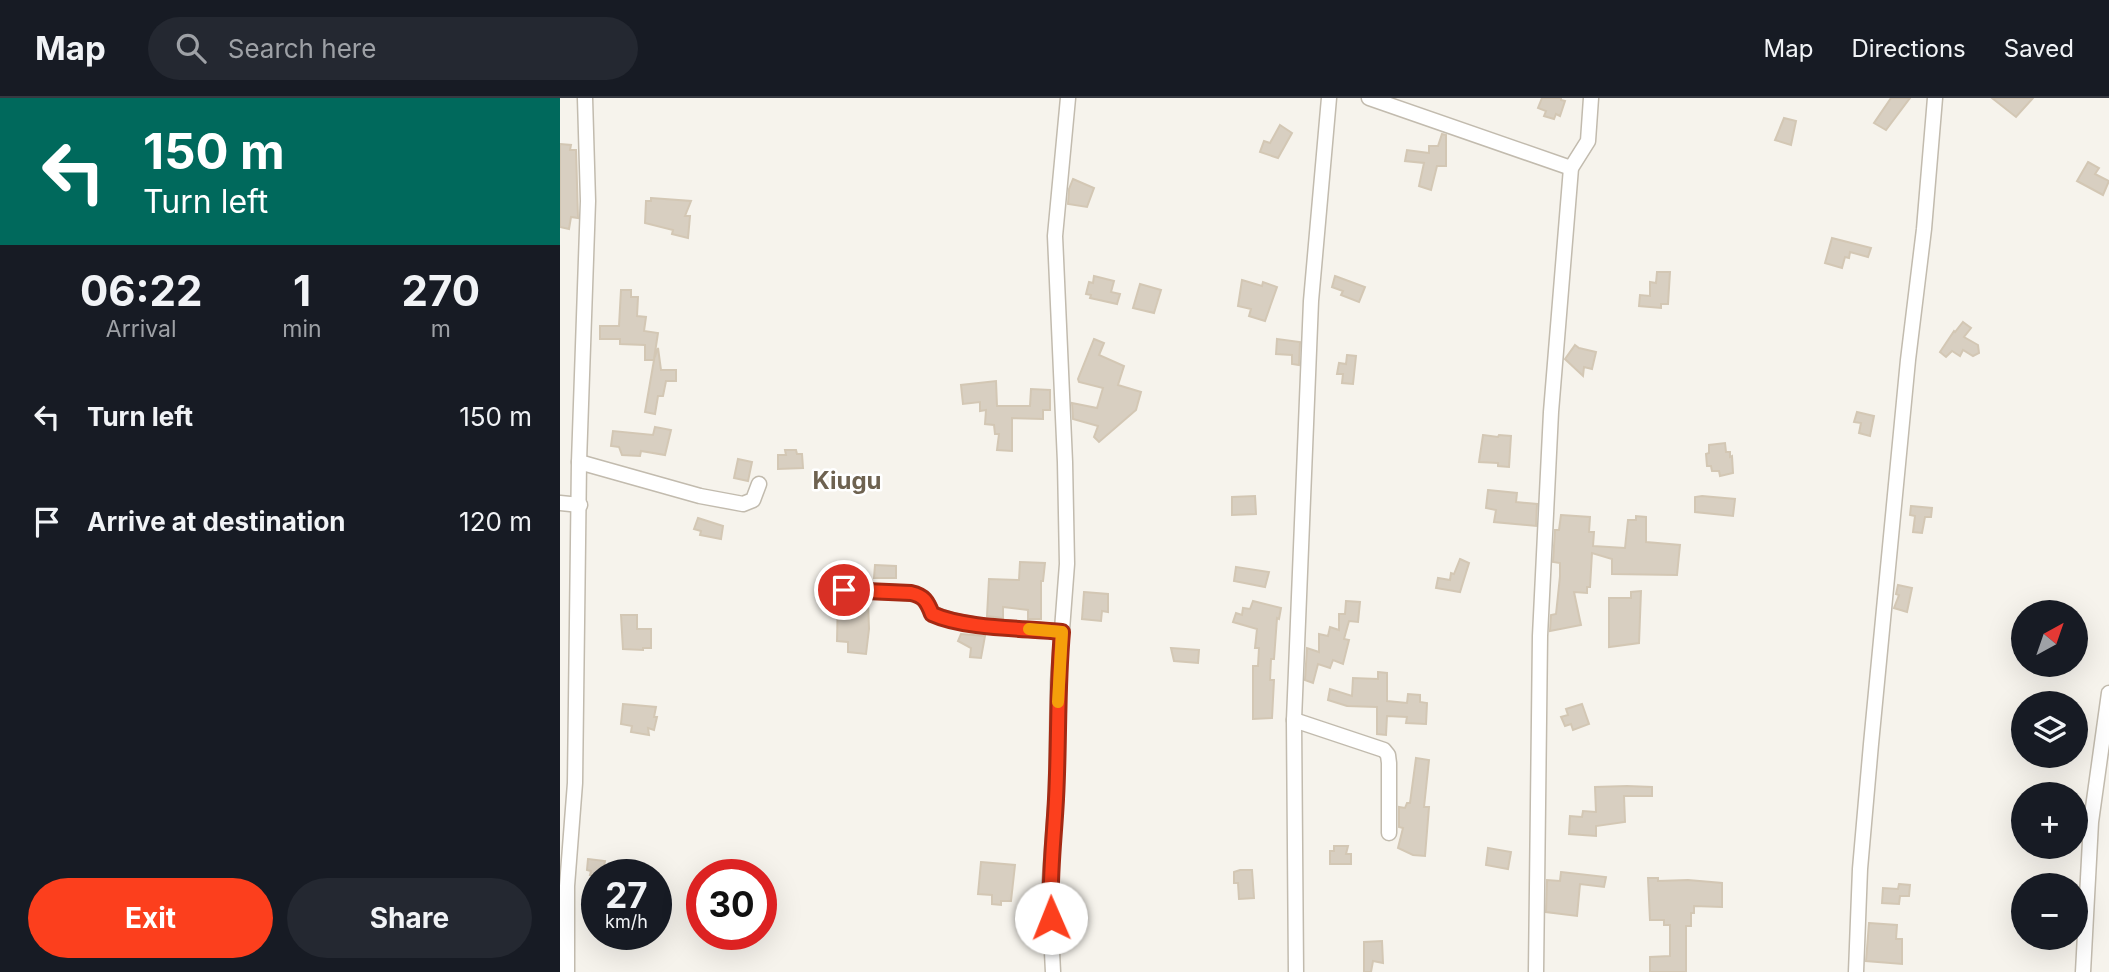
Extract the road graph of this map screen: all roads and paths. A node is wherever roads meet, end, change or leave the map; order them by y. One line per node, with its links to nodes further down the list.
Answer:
1 (585, 98): 8 (street)
2 (1068, 98): 13 (street)
3 (1329, 98): 15 (street)
4 (1369, 98): 7 (street)
5 (1591, 98): 7 (street)
6 (1935, 98): 21 (street)
7 (1571, 168): 20 (street)
8 (579, 462): 9 (street); 11 (street)
9 (759, 484)
10 (560, 503): 11 (street)
11 (580, 505): 17 (street)
12 (844, 590): 13 (street)
13 (1062, 632): 18 (street)
14 (2109, 693): 22 (street)
15 (1294, 720): 16 (street); 19 (street)
16 (1389, 833)
17 (567, 972)
18 (1053, 972)
19 (1296, 972)
20 (1536, 972)
21 (1856, 972)
22 (2083, 972)

